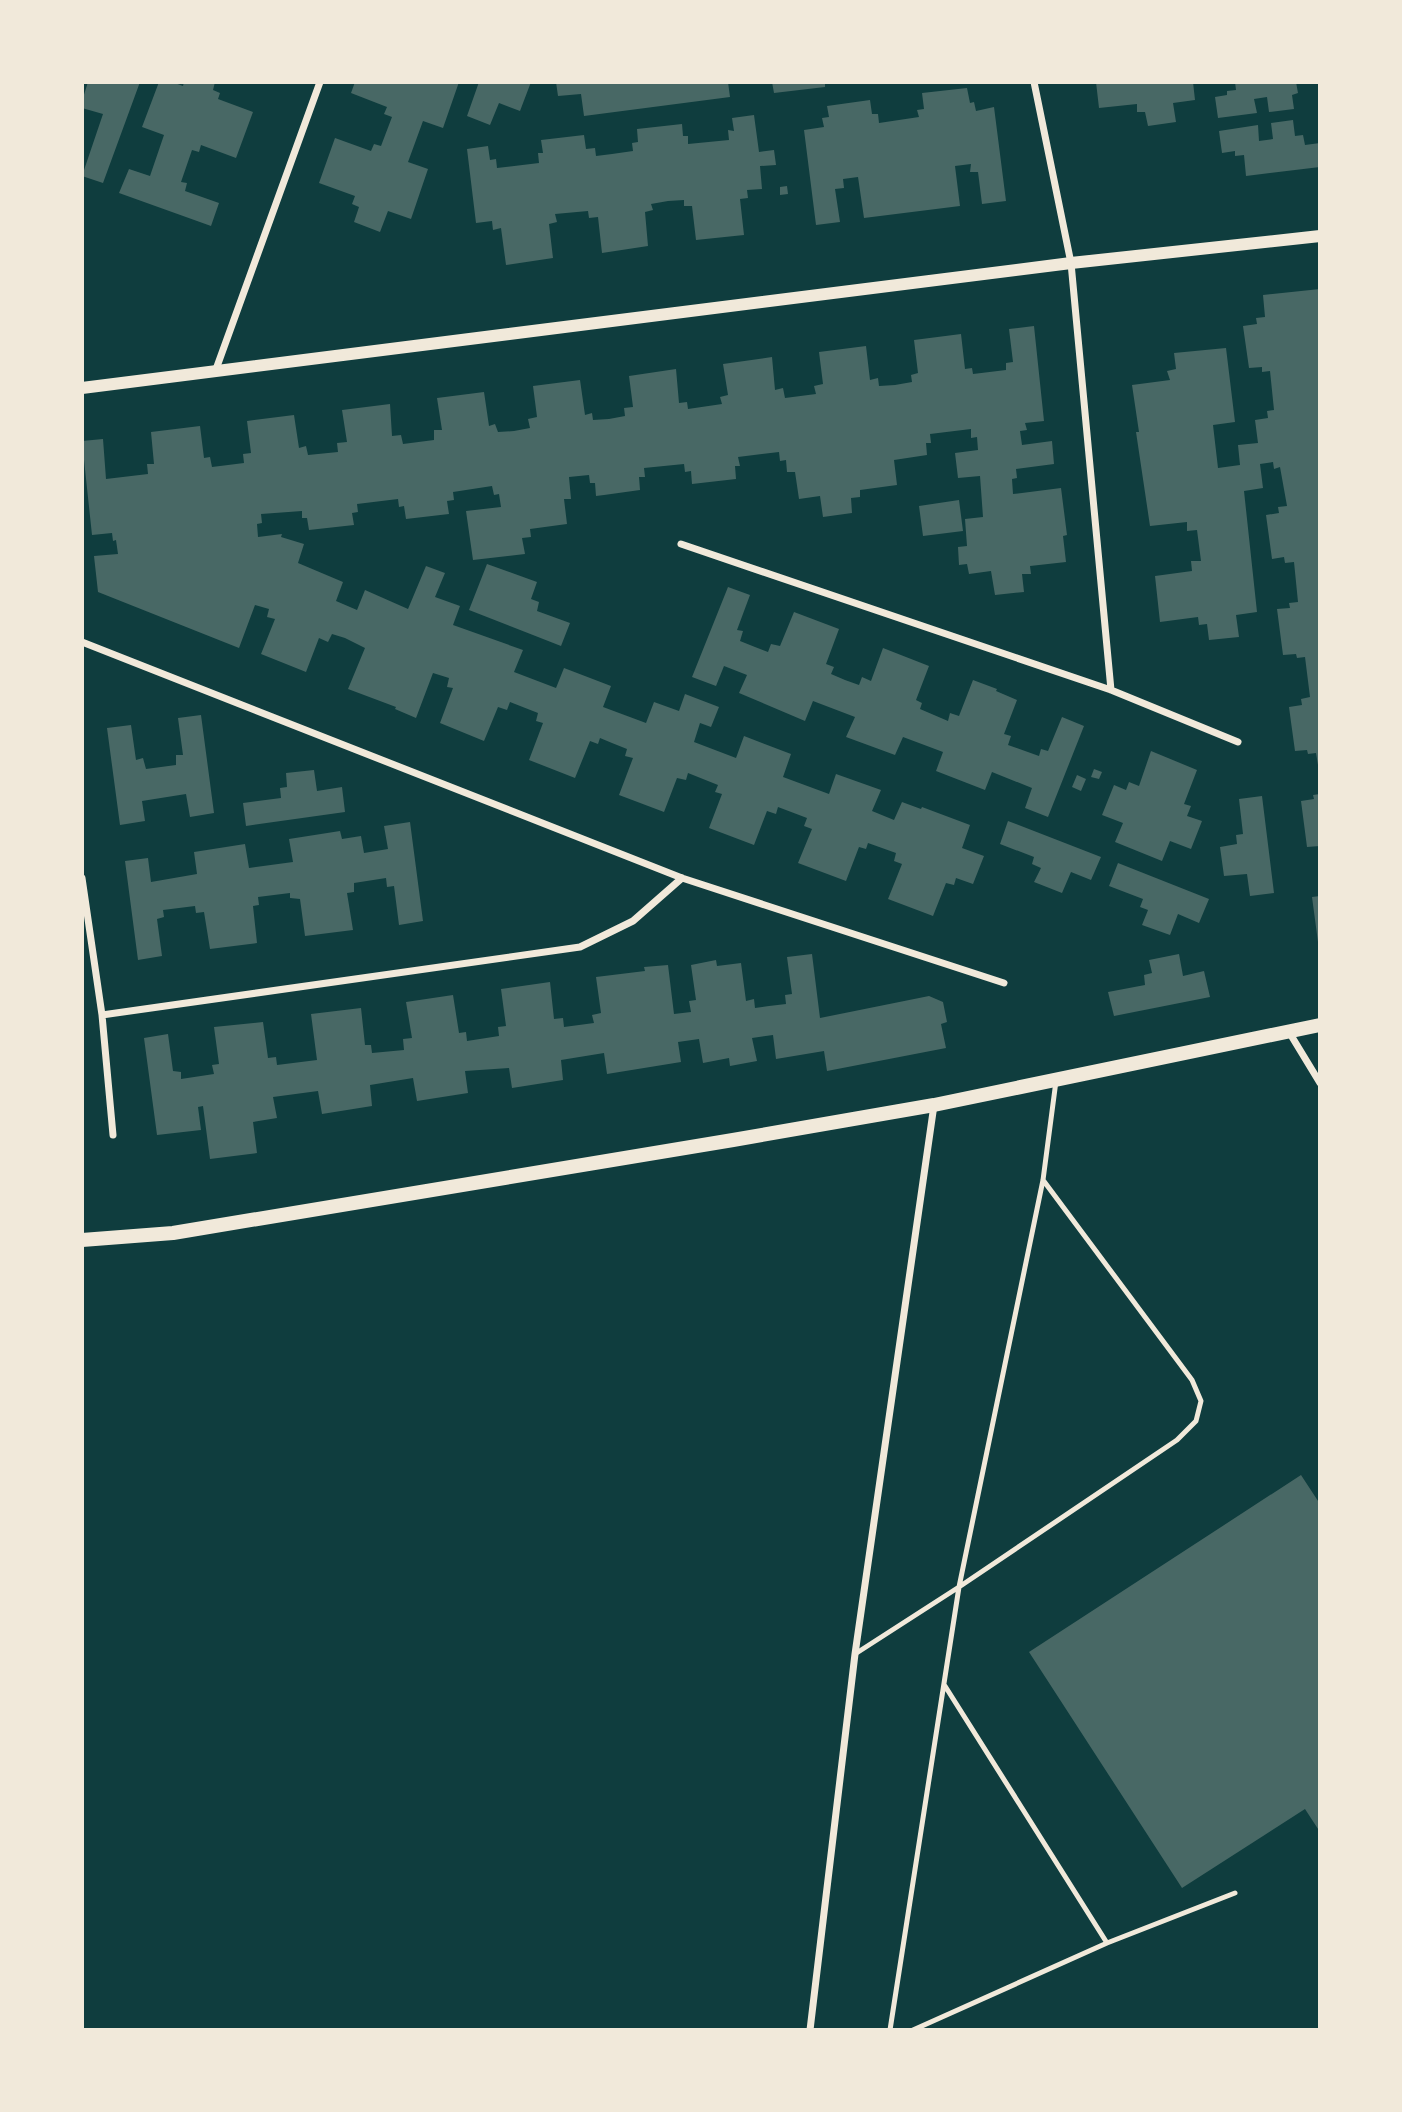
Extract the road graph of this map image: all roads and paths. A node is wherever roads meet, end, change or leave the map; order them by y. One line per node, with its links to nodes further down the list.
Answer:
1 (320, 82): 5 (street)
2 (1034, 82): 4 (street)
3 (1320, 236): 4 (street)
4 (1071, 263): 5 (street); 9 (street)
5 (215, 373): 6 (street)
6 (82, 388)
7 (681, 544): 9 (street)
8 (82, 642): 12 (street)
9 (1111, 690): 10 (street)
10 (1238, 742)
11 (82, 878): 14 (street)
12 (682, 878): 13 (street); 14 (street)
13 (1004, 983)
14 (102, 1014): 20 (street)
15 (1320, 1025): 16 (main road)
16 (1289, 1032): 17 (main road); 18 (street)
17 (1056, 1080): 19 (main road); 21 (lane)
18 (1320, 1083)
19 (934, 1105): 22 (main road); 24 (street)
20 (114, 1135)
21 (1043, 1180): 23 (lane); 23 (lane)
22 (82, 1240)
23 (959, 1587): 24 (lane); 25 (lane)
24 (855, 1654): 28 (street)
25 (945, 1686): 27 (lane); 29 (lane)
26 (1235, 1893): 27 (lane)
27 (1107, 1943): 30 (lane)
28 (810, 2030)
29 (890, 2030)
30 (913, 2030)

